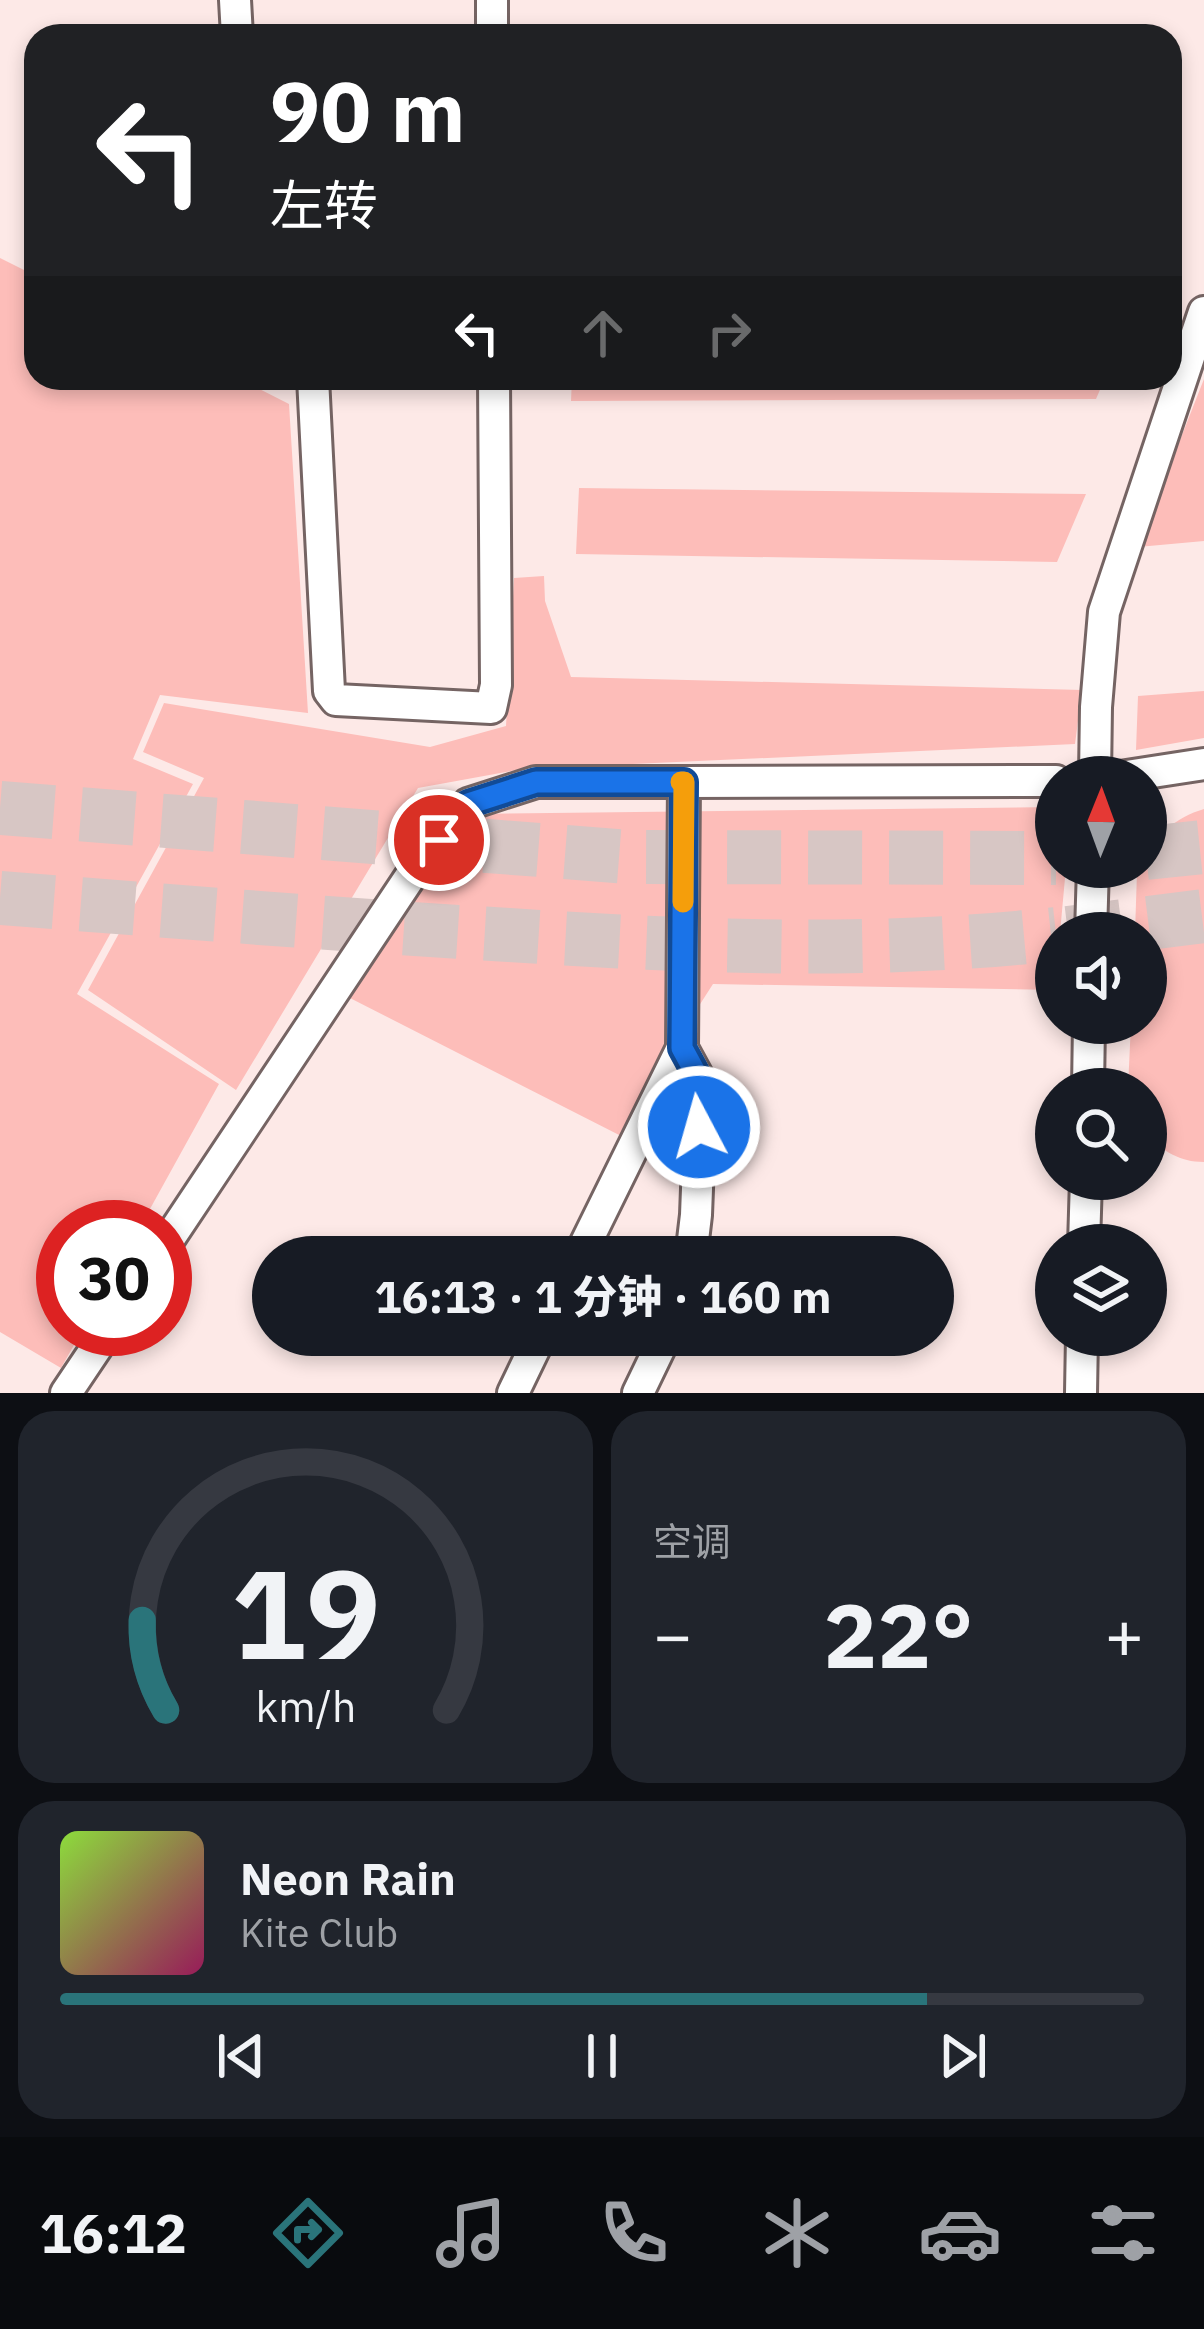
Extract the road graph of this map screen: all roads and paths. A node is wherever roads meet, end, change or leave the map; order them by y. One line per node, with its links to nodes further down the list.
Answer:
1 (1204, 313): 2 (street)
2 (1182, 379)
3 (314, 390): 4 (street)
4 (494, 390)
5 (1178, 390): 6 (street)
6 (1095, 756)
7 (1204, 764): 8 (street)
8 (1167, 770)
9 (1035, 781): 10 (street)
10 (684, 782): 11 (street); 12 (street)
11 (682, 1048): 13 (street); 14 (street)
12 (192, 1204)
13 (590, 1236)
14 (694, 1236)
15 (91, 1356): 19 (street)
16 (531, 1356): 20 (street)
17 (656, 1356): 21 (street)
18 (1082, 1356): 22 (street)
19 (66, 1393)
20 (513, 1393)
21 (638, 1393)
22 (1081, 1393)

